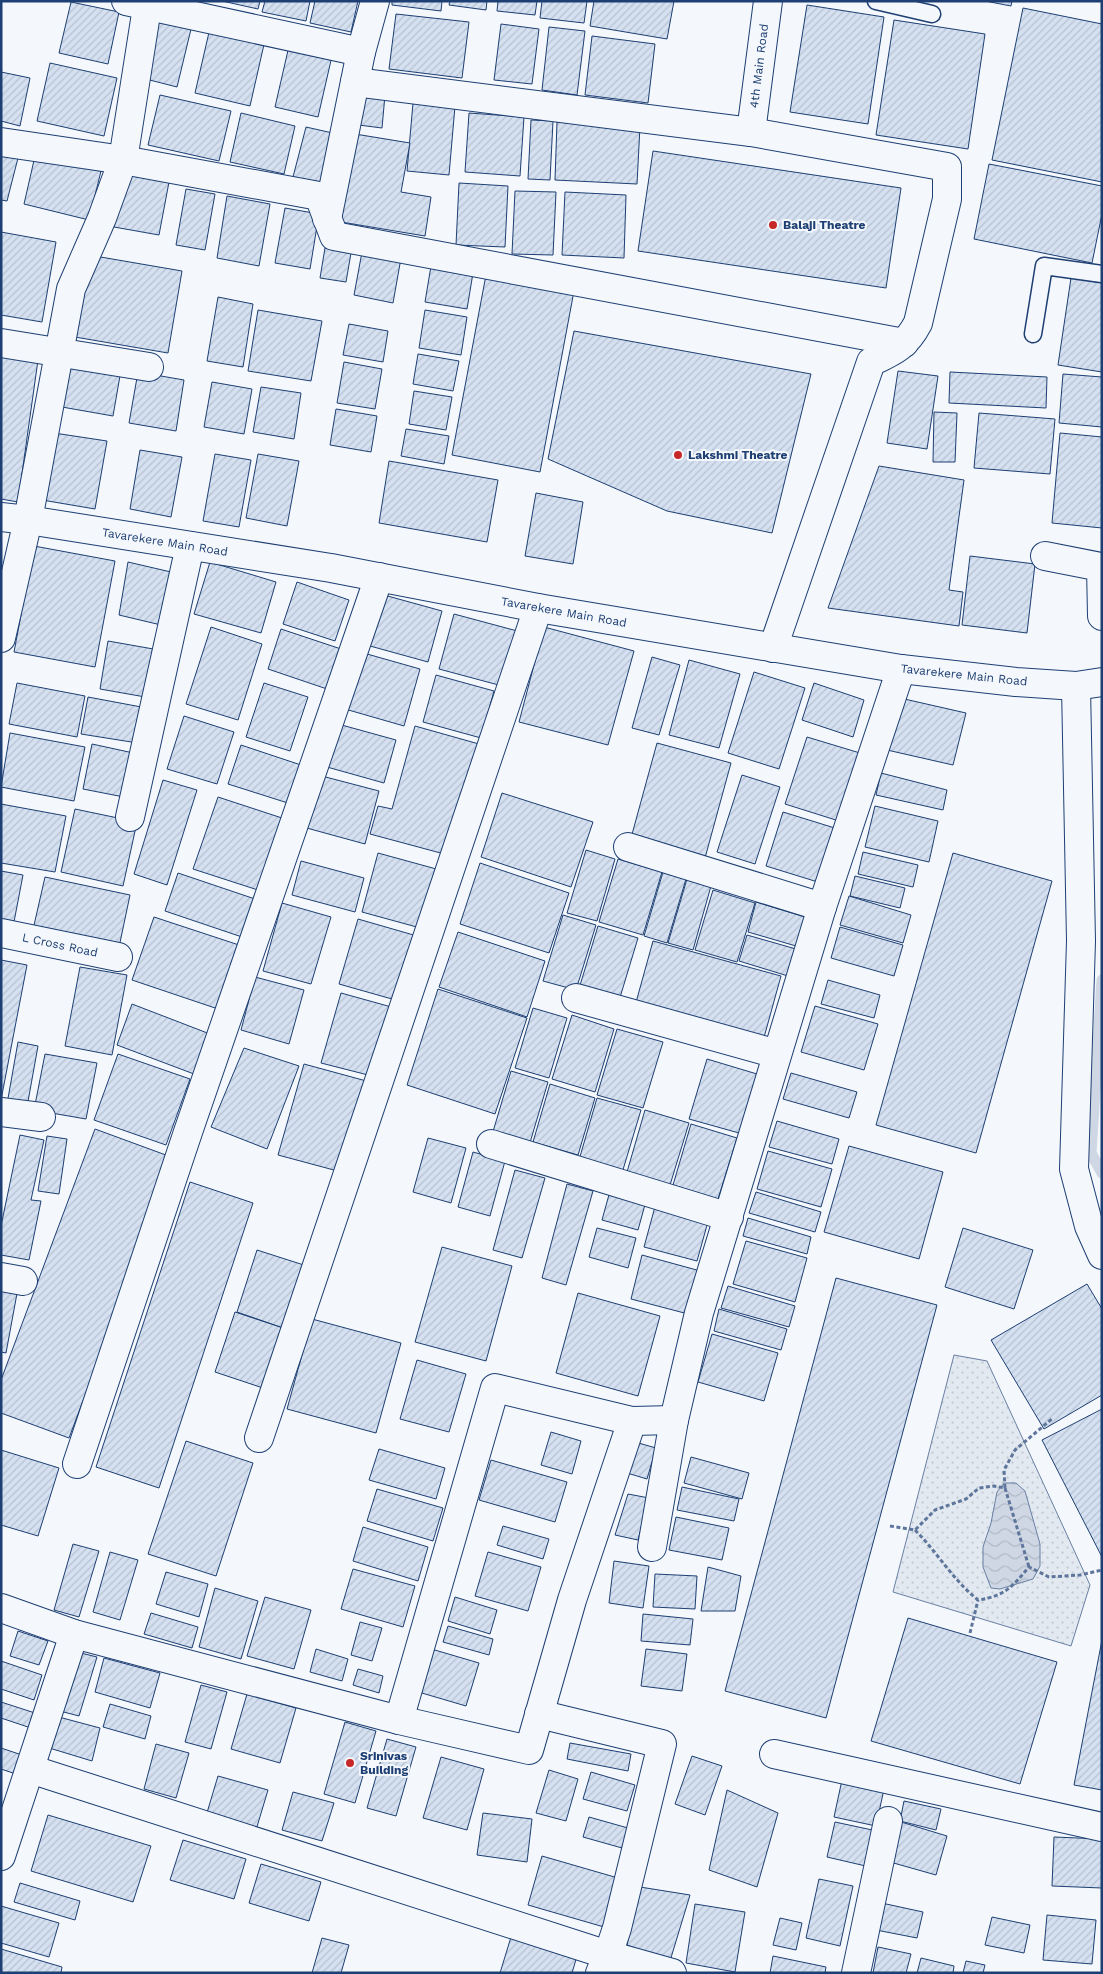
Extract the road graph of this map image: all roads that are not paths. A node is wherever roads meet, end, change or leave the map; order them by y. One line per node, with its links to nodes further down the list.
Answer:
1 (375, 1): 6 (street)
2 (768, 1): 8 (street, 4th Main Road)
3 (876, 1): 5 (lane)
4 (141, 3): 6 (street); 10 (street)
5 (932, 14)
6 (361, 52): 7 (street)
7 (355, 82): 8 (street); 11 (street)
8 (751, 132): 15 (street)
9 (1, 142): 10 (street)
10 (122, 160): 11 (street); 16 (street)
11 (327, 219): 15 (street)
12 (1102, 274): 13 (lane)
13 (1033, 334)
14 (1, 343): 16 (street)
15 (904, 343): 26 (street)
16 (60, 351): 17 (street); 19 (street)
17 (149, 367)
18 (1, 517): 19 (street, Tavarekere Main Road)
19 (28, 520): 20 (street, Tavarekere Main Road); 25 (street)
20 (190, 546): 22 (street, Tavarekere Main Road); 29 (street)
21 (1045, 556): 24 (street)
22 (379, 577): 23 (street, Tavarekere Main Road); 44 (street)
23 (538, 608): 26 (street, Tavarekere Main Road); 43 (street)
24 (1102, 616)
25 (1, 638)
26 (773, 648): 27 (street, Tavarekere Main Road)
27 (901, 668): 28 (street, Tavarekere Main Road); 31 (street)
28 (1089, 684): 40 (street)
29 (130, 817)
30 (628, 847): 31 (street)
31 (822, 907): 35 (street)
32 (1, 933): 33 (street, L Cross Road)
33 (118, 957)
34 (576, 998): 35 (street)
35 (777, 1054): 39 (street)
36 (1, 1112): 37 (street)
37 (41, 1117)
38 (491, 1144): 39 (street)
39 (729, 1217): 41 (street)
40 (1102, 1255)
41 (674, 1420): 42 (street); 45 (street)
42 (632, 1421): 48 (street); 49 (street)
43 (259, 1438)
44 (77, 1464)
45 (652, 1547)
46 (1, 1608): 47 (street)
47 (74, 1634): 49 (street); 51 (street)
48 (539, 1714): 49 (street); 55 (street)
49 (399, 1720)
50 (774, 1754): 53 (street)
51 (30, 1770): 54 (street); 55 (street)
52 (888, 1821): 57 (street)
53 (1102, 1827)
54 (1, 1856)
55 (604, 1964): 56 (street)
56 (672, 1973)
57 (856, 1973)

